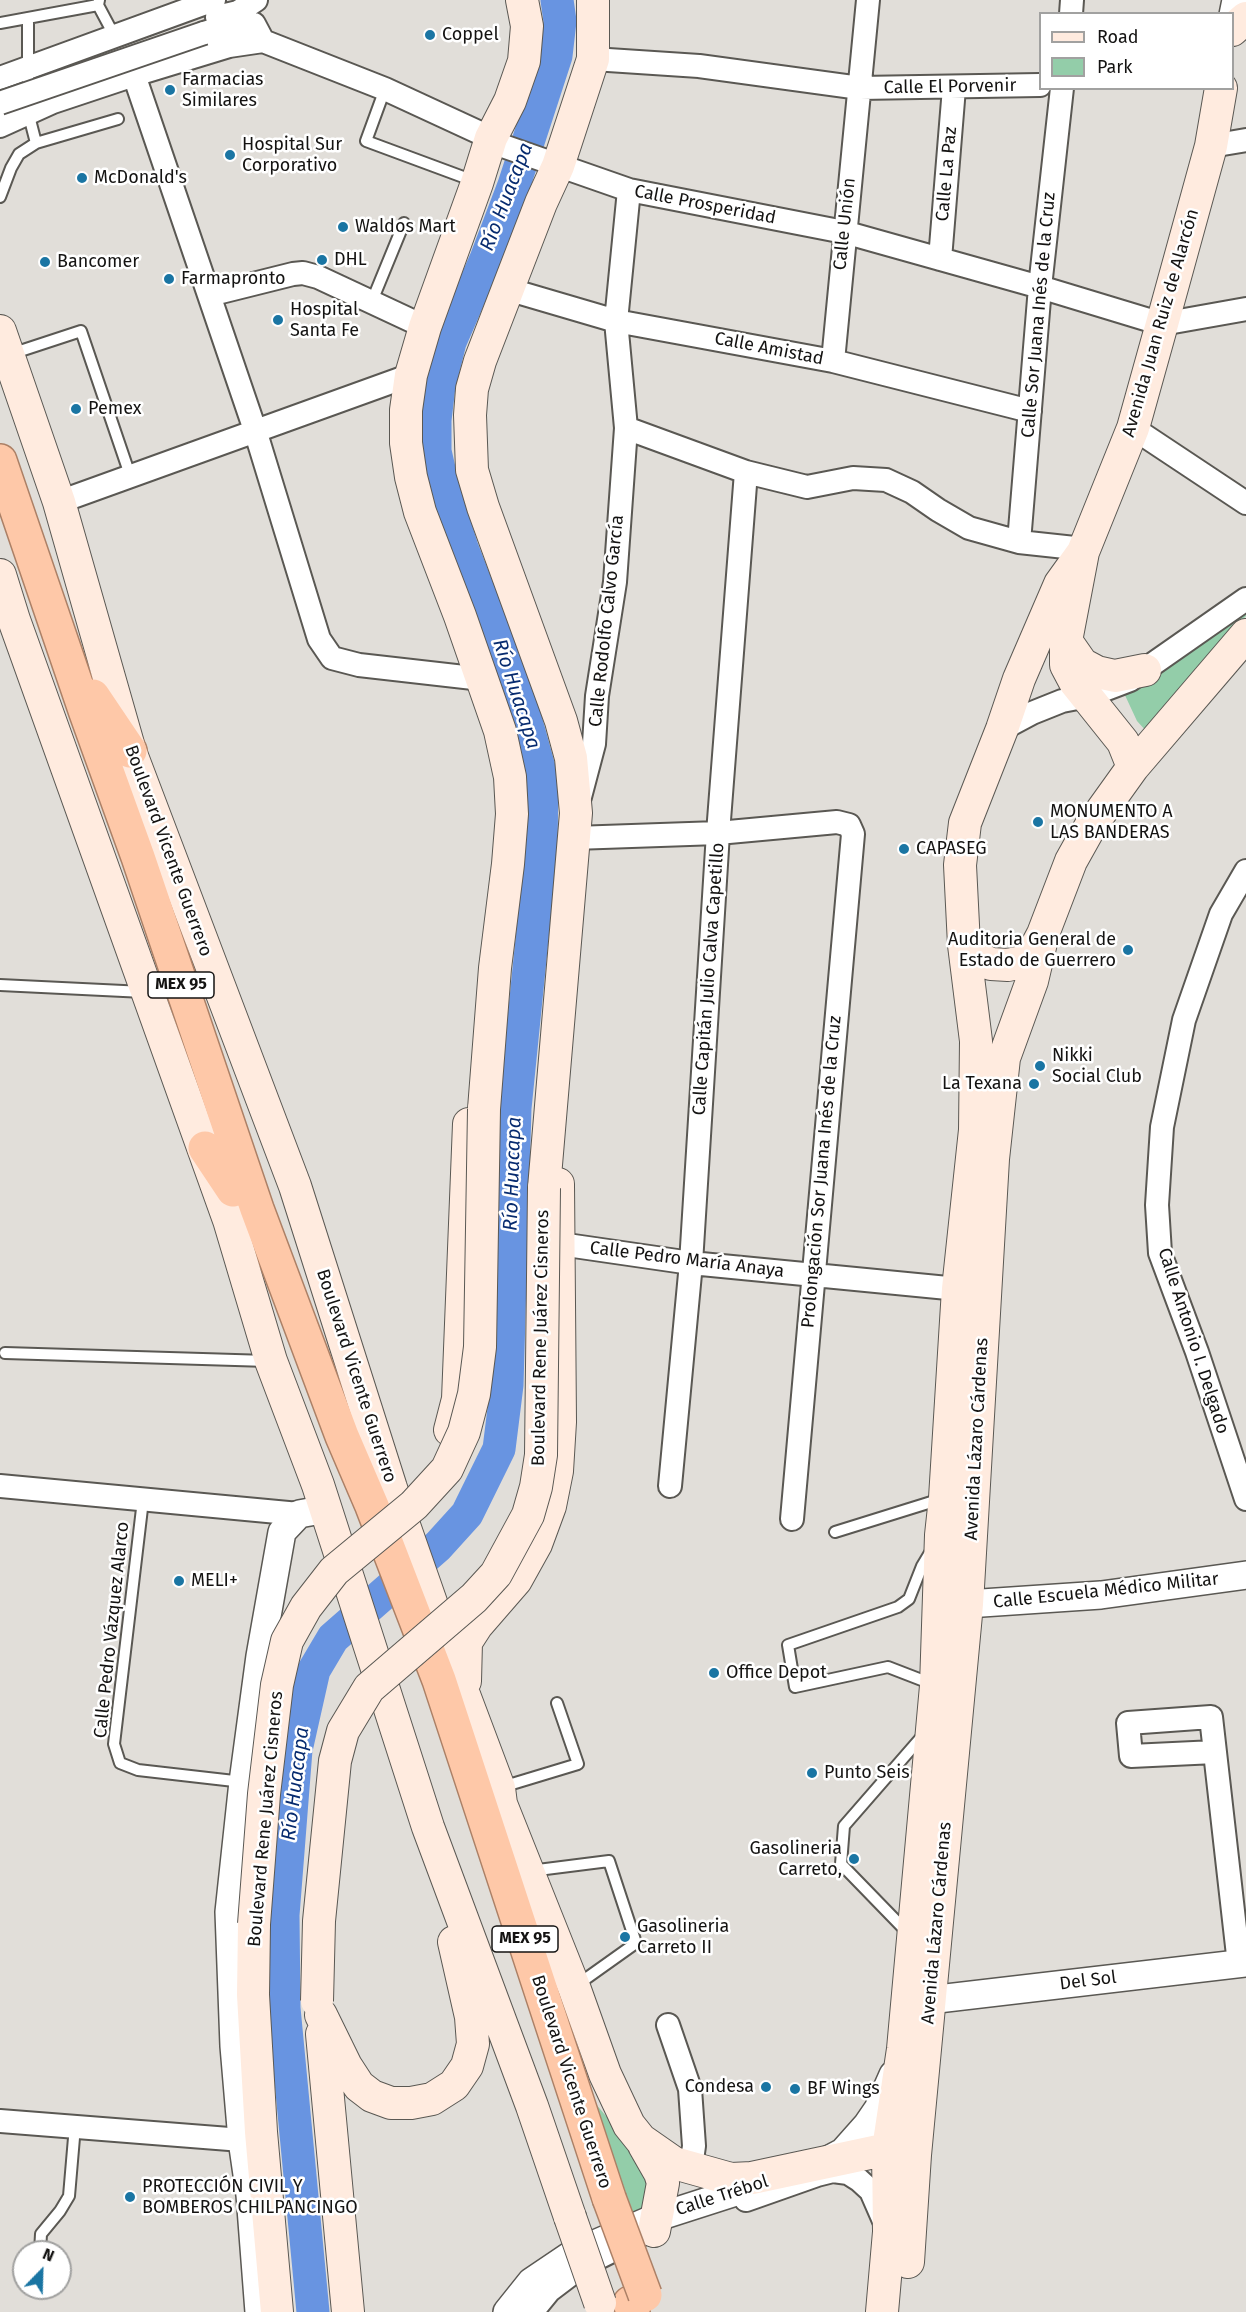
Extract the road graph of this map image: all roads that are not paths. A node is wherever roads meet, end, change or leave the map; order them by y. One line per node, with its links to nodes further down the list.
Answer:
1 (214, 0): 13 (street)
2 (256, 0): 7 (street)
3 (522, 0): 32 (main road)
4 (592, 0): 16 (main road, Boulevard Rene Juárez Cisneros)
5 (868, 0): 21 (street, Calle Unión)
6 (99, 3): 8 (lane); 13 (lane)
7 (237, 12): 11 (street); 14 (street); 15 (lane)
8 (28, 18): 10 (lane); 17 (lane)
9 (1246, 18): 12 (main road)
10 (0, 23)
11 (202, 27): 24 (street); 27 (street, bridge)
12 (1234, 30)
13 (115, 37): 17 (street)
14 (263, 41): 15 (street); 23 (street, Calle Prosperidad)
15 (229, 46): 18 (street)
16 (593, 59): 21 (street, Calle El Porvenir); 35 (main road, Boulevard Rene Juárez Cisneros)
17 (27, 68): 19 (street); 28 (lane)
18 (134, 75): 28 (street); 44 (street)
19 (0, 78)
20 (1039, 85): 22 (street, Calle El Porvenir)
21 (860, 88): 22 (street, Calle El Porvenir); 40 (street, Calle Unión)
22 (954, 88): 41 (street, Calle La Paz)
23 (385, 89): 32 (street, Calle Prosperidad); 36 (lane)
24 (0, 90)
25 (1062, 90): 42 (street, Calle Sor Juana Inés de la Cruz)
26 (1221, 90): 34 (main road, Avenida Juan Ruiz de Alarcón)
27 (0, 103)
28 (28, 112): 30 (street); 33 (lane)
29 (118, 119): 33 (lane)
30 (0, 126)
31 (1246, 140): 34 (street)
32 (497, 142): 35 (street, Calle Prosperidad); 36 (main road)
33 (36, 143): 38 (lane)
34 (1211, 146): 48 (main road, Avenida Juan Ruiz de Alarcón)
35 (554, 165): 37 (street, Calle Prosperidad); 43 (main road, Boulevard Rene Juárez Cisneros)
36 (477, 183): 49 (main road)
37 (629, 190): 40 (street, Calle Prosperidad); 47 (street, Calle Rodolfo Calvo García)
38 (0, 196)
39 (404, 223): 45 (lane)
40 (844, 232): 41 (street, Calle Prosperidad); 51 (street, Calle Unión)
41 (940, 259): 42 (street, Calle Prosperidad)
42 (1040, 287): 48 (street, Calle Prosperidad); 53 (street, Calle Sor Juana Inés de la Cruz)
43 (507, 289): 47 (street, Calle Amistad); 77 (main road, Boulevard Rene Juárez Cisneros)
44 (209, 295): 45 (street); 56 (street)
45 (372, 301): 49 (street)
46 (1246, 309): 48 (street)
47 (616, 321): 51 (street, Calle Amistad); 54 (street, Calle Rodolfo Calvo García)
48 (1162, 324): 55 (main road, Avenida Juan Ruiz de Alarcón)
49 (425, 327): 52 (main road)
50 (4, 343): 59 (lane); 60 (main road, Boulevard Vicente Guerrero)
51 (832, 361): 53 (street, Calle Amistad)
52 (411, 375): 56 (street); 72 (main road)
53 (1030, 411): 63 (street, Calle Sor Juana Inés de la Cruz)
54 (626, 428): 58 (street); 77 (street, Calle Rodolfo Calvo García)
55 (1132, 428): 61 (street); 64 (main road, Avenida Juan Ruiz de Alarcón)
56 (255, 430): 59 (street); 72 (street)
57 (0, 461): 70 (highway, Boulevard Vicente Guerrero / MEX 95)
58 (746, 472): 63 (street); 78 (street, Calle Capitán Julio Calva Capetillo)
59 (130, 475): 60 (street)
60 (59, 502): 75 (main road, Boulevard Vicente Guerrero)
61 (1246, 503)
62 (0, 513): 87 (highway, Boulevard Vicente Guerrero / MEX 95)
63 (1019, 542): 64 (street)
64 (1084, 550): 69 (main road); 74 (main road, Avenida Lázaro Cárdenas)
65 (0, 575): 67 (main road, Boulevard Vicente Guerrero)
66 (1246, 599): 71 (street)
67 (7, 620): 84 (main road, Boulevard Vicente Guerrero)
68 (1246, 635): 76 (main road, Avenida Lázaro Cárdenas)
69 (1066, 641): 71 (main road); 73 (main road)
70 (69, 660): 75 (highway); 99 (highway, Boulevard Vicente Guerrero / MEX 95)
71 (1146, 670): 73 (street)
72 (482, 679): 82 (main road)
73 (1088, 696): 74 (street); 76 (main road)
74 (1002, 729): 81 (main road, Avenida Lázaro Cárdenas)
75 (130, 752): 99 (main road, Boulevard Vicente Guerrero)
76 (1133, 767): 80 (main road, Avenida Lázaro Cárdenas)
77 (575, 825): 78 (street); 85 (main road, Boulevard Rene Juárez Cisneros)
78 (718, 833): 89 (street, Calle Capitán Julio Calva Capetillo); 90 (street, Prolongación Sor Juana Inés de la Cruz)
79 (1246, 871): 97 (street, Calle Antonio I. Delgado)
80 (1043, 934): 81 (main road); 104 (main road, Avenida Lázaro Cárdenas)
81 (964, 945): 91 (main road, Avenida Lázaro Cárdenas)
82 (495, 968): 99 (main road); 123 (main road, Boulevard Rene Juárez Cisneros, bridge)
83 (0, 985): 84 (lane)
84 (148, 993): 86 (main road, Boulevard Vicente Guerrero)
85 (549, 1140): 88 (main road); 118 (main road, Boulevard Rene Juárez Cisneros, bridge)
86 (205, 1148): 87 (highway); 93 (main road, Boulevard Vicente Guerrero)
87 (233, 1190): 99 (highway, Boulevard Vicente Guerrero / MEX 95)
88 (560, 1244): 89 (street, Calle Pedro María Anaya); 105 (main road)
89 (691, 1263): 90 (street, Calle Pedro María Anaya); 95 (street, Calle Capitán Julio Calva Capetillo)
90 (813, 1275): 91 (street, Calle Pedro María Anaya); 100 (street, Prolongación Sor Juana Inés de la Cruz)
91 (958, 1289): 96 (main road, Avenida Lázaro Cárdenas)
92 (5, 1353): 93 (lane)
93 (271, 1361): 99 (main road, Boulevard Vicente Guerrero)
94 (0, 1486): 98 (street)
95 (670, 1486)
96 (945, 1498): 101 (lane); 102 (main road, Avenida Lázaro Cárdenas)
97 (1246, 1499)
98 (143, 1500): 99 (street); 110 (lane, Calle Pedro Vázquez Alarco)
99 (352, 1505): 105 (highway, Boulevard Vicente Guerrero / MEX 95, bridge); 105 (main road, Boulevard Vicente Guerrero, bridge); 110 (street); 112 (main road, Boulevard Vicente Guerrero, bridge)
100 (792, 1519)
101 (835, 1532)
102 (941, 1535): 106 (main road, Avenida Lázaro Cárdenas); 106 (lane)
103 (1246, 1575): 104 (street, Calle Escuela Médico Militar)
104 (967, 1604): 117 (main road, Avenida Lázaro Cárdenas)
105 (446, 1684): 111 (main road, Boulevard Vicente Guerrero); 113 (highway, Boulevard Vicente Guerrero / MEX 95); 129 (highway, Boulevard Vicente Guerrero / MEX 95)
106 (936, 1686): 108 (main road, Avenida Lázaro Cárdenas)
107 (557, 1703): 111 (lane)
108 (933, 1724): 114 (main road, Avenida Lázaro Cárdenas); 114 (lane)
109 (1215, 1752): 115 (street)
110 (243, 1782): 123 (street)
111 (500, 1796): 113 (highway)
112 (428, 1827): 118 (main road); 129 (main road, Boulevard Vicente Guerrero)
113 (514, 1869): 116 (main road, Boulevard Vicente Guerrero); 116 (lane); 129 (highway, Boulevard Vicente Guerrero / MEX 95)
114 (913, 1938): 120 (main road, Avenida Lázaro Cárdenas)
115 (1242, 1963): 117 (street, Del Sol)
116 (574, 1987): 124 (main road, Boulevard Vicente Guerrero)
117 (929, 2000): 125 (main road, Avenida Lázaro Cárdenas)
118 (319, 2008): 136 (main road, Boulevard Rene Juárez Cisneros)
119 (668, 2025): 127 (street)
120 (903, 2049): 125 (main road, Avenida Lázaro Cárdenas); 126 (street, Calle Trébol)
121 (0, 2121): 122 (street)
122 (75, 2126): 123 (street); 132 (lane)
123 (252, 2136): 128 (main road); 135 (main road, Boulevard Rene Juárez Cisneros)
124 (641, 2140): 127 (main road, Boulevard Vicente Guerrero); 130 (main road)
125 (901, 2152): 126 (main road, Boulevard Vicente Guerrero); 131 (main road, Avenida Lázaro Cárdenas); 140 (main road, Avenida Lázaro Cárdenas)
126 (831, 2160): 127 (main road, Boulevard Vicente Guerrero); 130 (street, Calle Trébol)
127 (691, 2167)
128 (250, 2195): 134 (street)
129 (592, 2207): 133 (highway, Boulevard Vicente Guerrero / MEX 95, bridge); 133 (main road, Boulevard Vicente Guerrero, bridge)
130 (655, 2224): 131 (street, Calle Trébol); 137 (street, Calle Trébol); 138 (street, Calle Trébol)
131 (889, 2232): 139 (main road, Avenida Lázaro Cárdenas)
132 (41, 2240)
133 (627, 2306)
134 (259, 2312)
135 (277, 2312)
136 (348, 2312)
137 (507, 2312)
138 (532, 2312)
139 (882, 2312)
140 (904, 2312)

